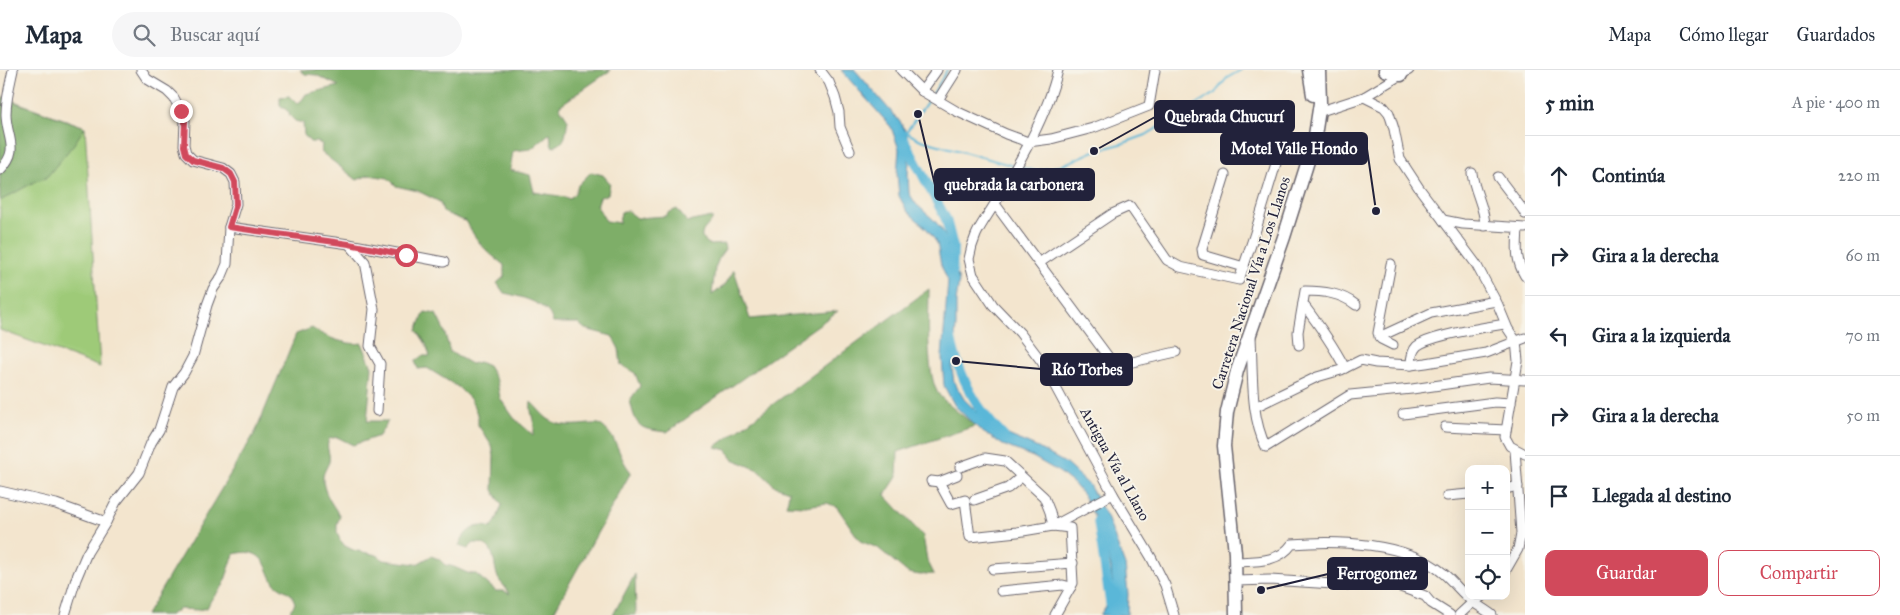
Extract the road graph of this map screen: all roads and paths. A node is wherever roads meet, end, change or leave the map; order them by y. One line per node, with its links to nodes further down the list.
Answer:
1 (13, 70): 20 (street)
2 (141, 70): 28 (street)
3 (820, 70): 19 (street)
4 (901, 70): 13 (street)
5 (937, 70): 13 (street)
6 (957, 70): 15 (street)
7 (1058, 70): 17 (street, Antigua Vía al Llano)
8 (1155, 70): 17 (street)
9 (1309, 70): 16 (highway, Carretera Nacional Vía a Los Llanos)
10 (1319, 70): 16 (highway, Carretera Nacional Vía a Los Llanos)
11 (1385, 70): 12 (highway)
12 (1405, 73): 14 (street)
13 (922, 91): 15 (street)
14 (1364, 97): 16 (street); 26 (street)
15 (938, 100): 17 (street)
16 (1318, 112): 40 (highway, Carretera Nacional Vía a Los Llanos)
17 (1028, 142): 24 (street, Antigua Vía al Llano)
18 (1281, 146): 34 (street)
19 (850, 151)
20 (0, 170)
21 (1472, 173): 27 (street)
22 (1224, 175): 34 (street)
23 (1498, 178): 25 (street)
24 (995, 204): 32 (street); 62 (street, Antigua Vía al Llano)
25 (1525, 214)
26 (1443, 220): 27 (street); 36 (street)
27 (1485, 226): 29 (street)
28 (229, 227): 30 (street); 66 (street)
29 (1521, 228): 35 (street)
30 (349, 244): 31 (street); 52 (street)
31 (444, 262)
32 (1039, 263): 34 (street); 45 (street)
33 (1391, 264): 41 (street)
34 (1244, 267)
35 (1525, 276)
36 (1496, 301): 39 (street); 41 (street)
37 (1303, 304): 38 (street); 43 (street); 47 (street)
38 (1356, 305)
39 (1505, 324): 42 (street); 46 (street)
40 (1251, 332): 51 (street); 68 (highway, Carretera Nacional Vía a Los Llanos)
41 (1379, 337): 44 (street)
42 (1521, 340): 46 (street); 48 (street)
43 (1299, 345)
44 (1392, 345)
45 (1176, 352)
46 (1411, 364): 47 (street)
47 (1345, 368): 51 (street)
48 (1515, 379): 49 (street); 50 (street); 51 (street)
49 (1525, 380)
50 (1511, 403): 53 (street); 55 (street)
51 (1255, 406)
52 (377, 411)
53 (1403, 414)
54 (1445, 427): 55 (street)
55 (1506, 430): 56 (street)
56 (1516, 450): 57 (street); 59 (street)
57 (1525, 454)
58 (1021, 477): 65 (street); 67 (street); 67 (street)
59 (1518, 486): 60 (street); 70 (street)
60 (1510, 488)
61 (0, 491): 66 (street)
62 (1113, 494): 67 (street); 81 (street, Antigua Vía al Llano)
63 (1465, 494): 64 (street)
64 (1447, 496)
65 (974, 500)
66 (106, 522): 79 (street)
67 (1053, 526): 69 (street)
68 (1235, 562): 72 (highway, Carretera Nacional Vía a Los Llanos); 78 (street)
69 (1073, 563): 71 (street); 75 (street)
70 (1510, 563)
71 (992, 569)
72 (1236, 581): 74 (street); 82 (highway, Carretera Nacional Vía a Los Llanos)
73 (1387, 582): 83 (street)
74 (1348, 584)
75 (1071, 587): 76 (street); 80 (street)
76 (1002, 590)
77 (1476, 600): 78 (street)
78 (1473, 602): 84 (street); 85 (street)
79 (64, 615)
80 (1055, 615)
81 (1174, 615)
82 (1238, 615)
83 (1450, 615)
84 (1459, 615)
85 (1492, 615)

